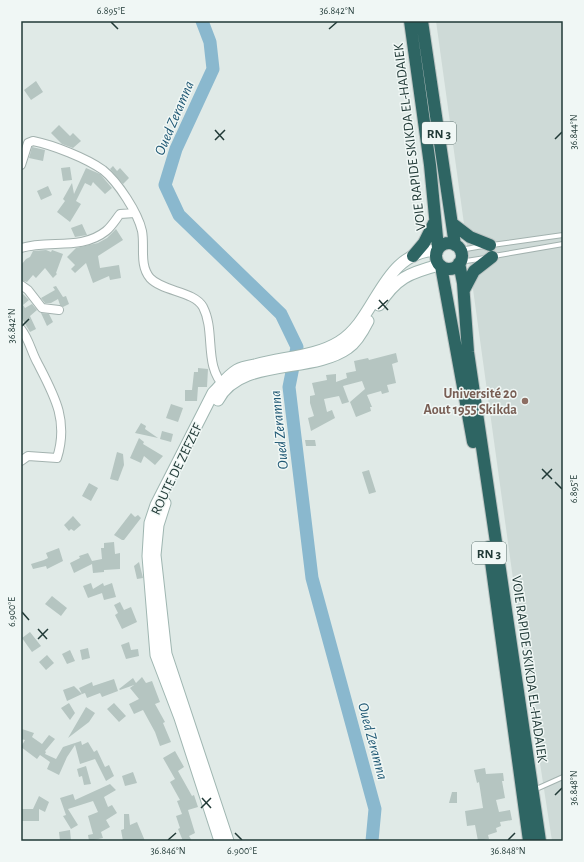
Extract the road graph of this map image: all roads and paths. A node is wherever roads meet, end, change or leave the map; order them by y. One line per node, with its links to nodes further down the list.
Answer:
1 (410, 21): 5 (highway, VOIE RAPIDE SKIKDA EL-HADAIEK / RN 3)
2 (422, 21): 6 (highway, VOIE RAPIDE SKIKDA EL-HADAIEK / RN 3)
3 (21, 165): 4 (street)
4 (135, 213): 11 (street); 23 (street)
5 (435, 220): 12 (highway, VOIE RAPIDE SKIKDA EL-HADAIEK / RN 3); 15 (highway)
6 (453, 224): 10 (highway, VOIE RAPIDE SKIKDA EL-HADAIEK / RN 3); 13 (highway)
7 (563, 235): 8 (lane)
8 (507, 243): 13 (lane); 14 (lane)
9 (563, 244): 14 (lane)
10 (458, 247): 12 (highway, VOIE RAPIDE SKIKDA EL-HADAIEK); 13 (lane); 16 (highway, VOIE RAPIDE SKIKDA EL-HADAIEK)
11 (21, 248)
12 (438, 249): 15 (main road, ROUTE DE ZEFZEF); 17 (highway, VOIE RAPIDE SKIKDA EL-HADAIEK)
13 (491, 251): 14 (lane); 16 (lane); 19 (highway)
14 (508, 253)
15 (413, 256): 22 (main road, ROUTE DE ZEFZEF)
16 (459, 263): 17 (highway); 19 (highway, VOIE RAPIDE SKIKDA EL-HADAIEK / RN 3)
17 (440, 266): 22 (main road, ROUTE DE ZEFZEF); 29 (highway, VOIE RAPIDE SKIKDA EL-HADAIEK / RN 3)
18 (21, 285): 20 (street)
19 (463, 293): 26 (highway, VOIE RAPIDE SKIKDA EL-HADAIEK / RN 3)
20 (59, 310)
21 (21, 329): 24 (street)
22 (302, 359): 23 (main road, ROUTE DE ZEFZEF)
23 (224, 386): 27 (main road, ROUTE DE ZEFZEF); 28 (main road, ROUTE DE ZEFZEF)
24 (21, 461)
25 (563, 777): 26 (lane)
26 (532, 791): 30 (highway, VOIE RAPIDE SKIKDA EL-HADAIEK / RN 3)
27 (220, 841)
28 (228, 841)
29 (529, 841)
30 (540, 841)

